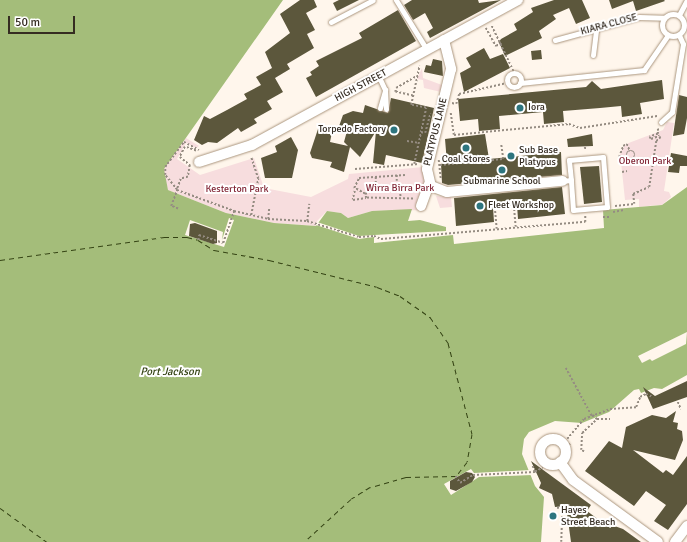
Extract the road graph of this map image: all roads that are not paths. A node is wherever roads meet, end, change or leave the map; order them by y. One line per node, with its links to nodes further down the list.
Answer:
1 (373, 0): 7 (lane)
2 (396, 0): 13 (lane)
3 (518, 0): 11 (street, HIGH STREET)
4 (687, 0): 5 (lane)
5 (679, 15): 6 (lane); 10 (lane)
6 (664, 18): 8 (lane, KIARA CLOSE); 9 (lane)
7 (331, 22)
8 (596, 29): 12 (lane, KIARA CLOSE); 14 (lane)
9 (668, 35): 10 (lane); 16 (lane)
10 (679, 35): 20 (lane)
11 (444, 40): 13 (street, HIGH STREET); 23 (street, PLATYPUS LANE)
12 (555, 40)
13 (427, 50): 15 (street, HIGH STREET)
14 (593, 55)
15 (379, 77): 17 (lane); 21 (street, HIGH STREET)
16 (520, 83): 16 (lane)
17 (385, 90): 18 (lane); 19 (lane)
18 (380, 108)
19 (386, 110)
20 (661, 122)
21 (200, 162)
22 (567, 181): 22 (lane); 23 (street)
23 (430, 184): 24 (street)
24 (418, 203)
25 (560, 462): 25 (street); 27 (street)
26 (687, 526): 28 (street)
27 (656, 541)
28 (675, 542)

